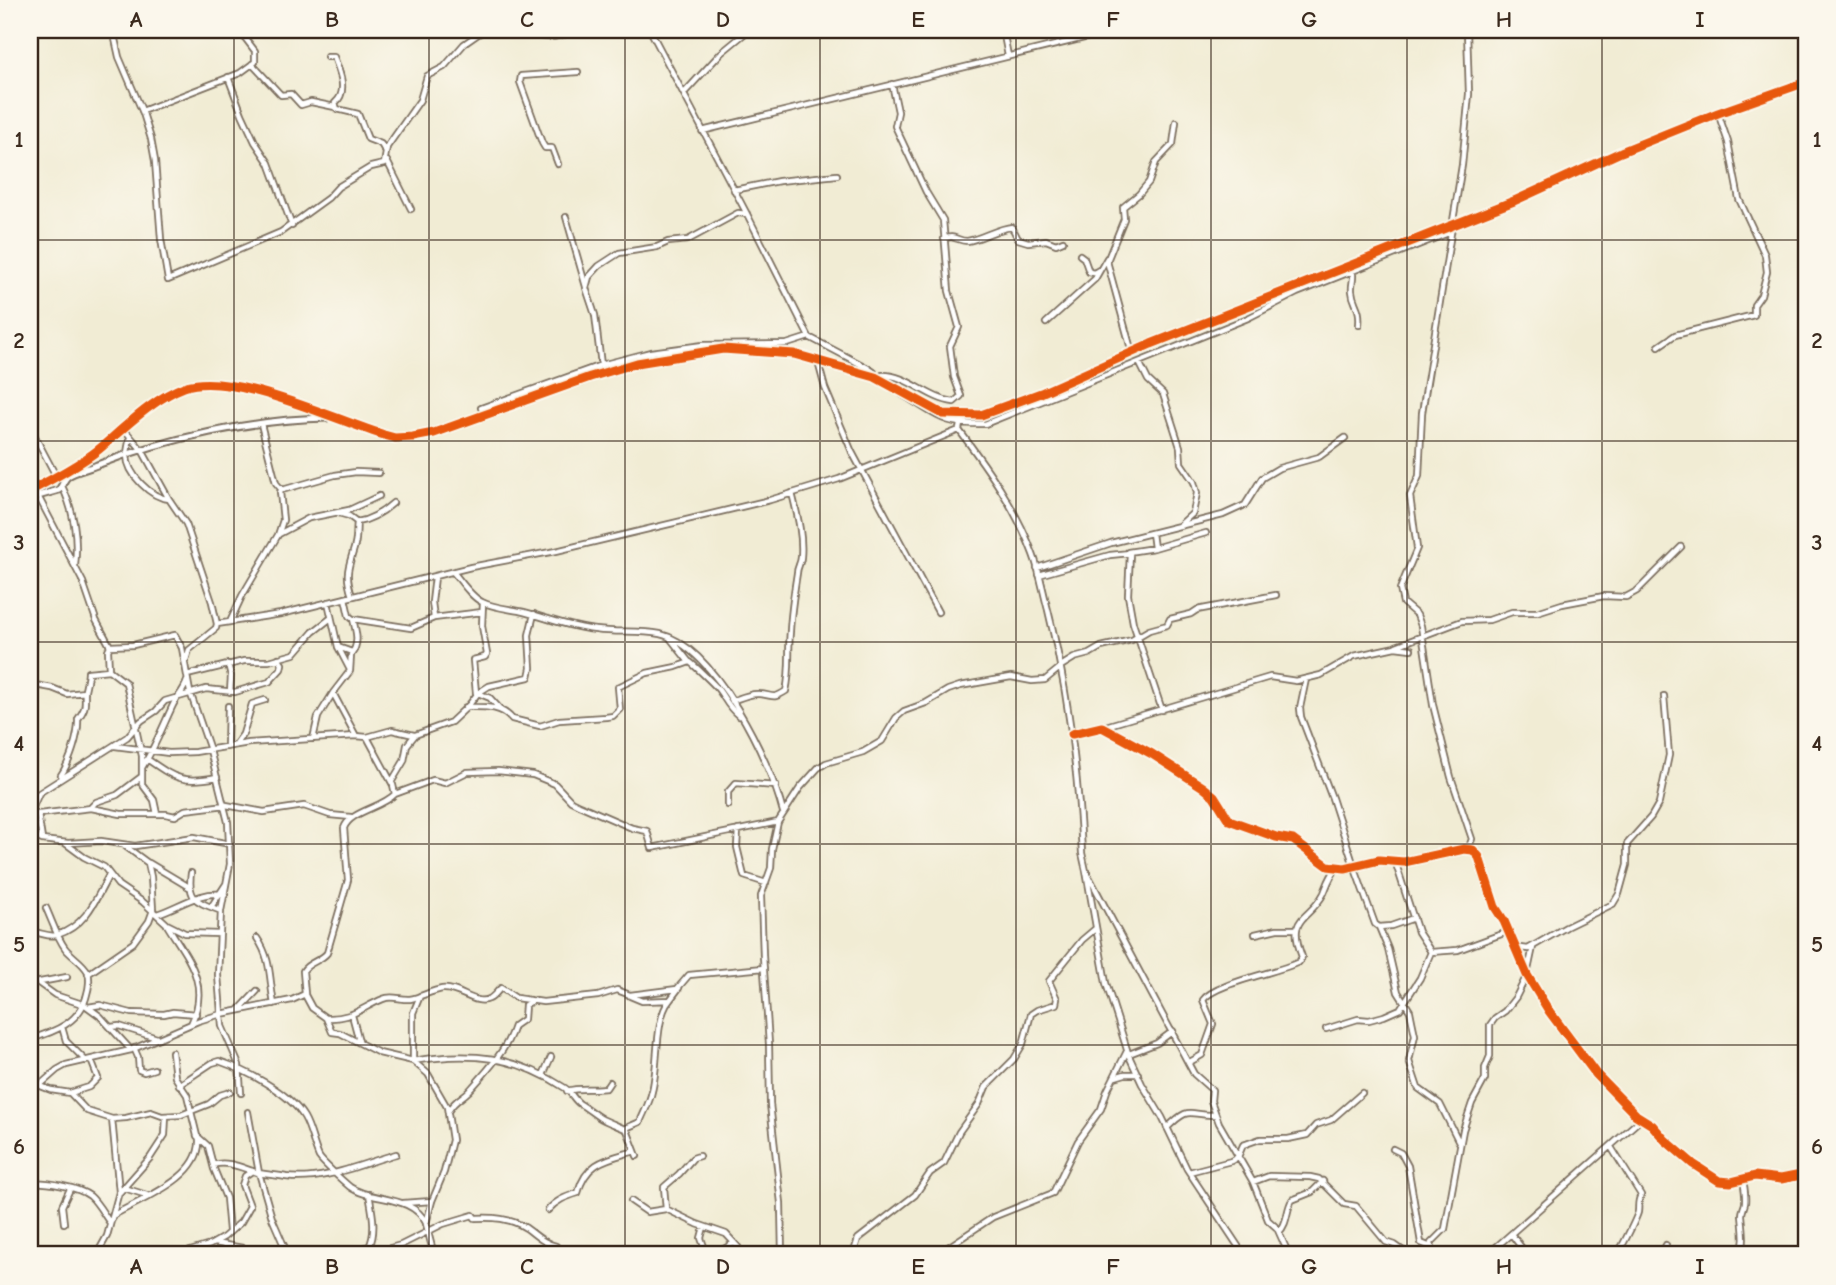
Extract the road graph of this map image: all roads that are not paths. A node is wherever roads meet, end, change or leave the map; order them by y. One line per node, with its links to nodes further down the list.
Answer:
1 (113, 30): 20 (street)
2 (239, 30): 13 (street)
3 (484, 30): 24 (street)
4 (518, 30): 5 (street)
5 (577, 30)
6 (650, 30): 18 (street)
7 (749, 30): 18 (street)
8 (1003, 30): 11 (street)
9 (1117, 30): 11 (street)
10 (1467, 30): 31 (street)
11 (1008, 56): 17 (street)
12 (327, 57): 19 (street)
13 (252, 64): 15 (street); 19 (street)
14 (578, 72): 25 (street)
15 (228, 76): 20 (street); 32 (street)
16 (1806, 82): 21 (street)
17 (892, 84): 23 (street); 34 (street)
18 (685, 92): 23 (street)
19 (335, 107): 24 (street)
20 (142, 111): 32 (street)
21 (1718, 113): 31 (street); 46 (street)
22 (1176, 122): 37 (street)
23 (702, 131): 27 (street)
24 (385, 154): 28 (street); 32 (street)
25 (558, 164)
26 (837, 175): 27 (street)
27 (734, 190): 29 (street)
28 (411, 209)
29 (747, 214): 41 (street); 44 (street)
30 (566, 217): 41 (street)
31 (1453, 224): 33 (street); 38 (street)
32 (292, 226)
33 (1451, 232): 38 (street); 105 (street)
34 (944, 239): 35 (street); 52 (street)
35 (1063, 241)
36 (1080, 255): 39 (street)
37 (1107, 257): 39 (street); 40 (street)
38 (1351, 268): 43 (street); 47 (street); 50 (street)
39 (1102, 269): 40 (street); 42 (street)
40 (1110, 269): 47 (street)
41 (586, 288): 51 (street)
42 (1046, 323)
43 (1359, 325)
44 (809, 337): 45 (street); 52 (street)
45 (795, 342): 48 (street); 51 (street)
46 (1659, 346)
47 (1132, 353): 53 (street)
48 (791, 354): 49 (street); 55 (street)
49 (818, 362): 52 (street); 64 (street)
50 (1139, 362): 58 (street); 79 (street)
51 (601, 365): 54 (street)
52 (876, 378): 53 (street)
53 (902, 390): 58 (street)
54 (481, 408)
55 (332, 418): 56 (street); 59 (street)
56 (261, 424): 62 (street); 68 (street)
57 (30, 427): 66 (street)
58 (960, 427): 64 (street); 88 (street)
59 (123, 428): 60 (street); 66 (street)
60 (130, 437): 62 (street); 63 (street)
61 (1345, 438): 79 (street)
62 (142, 450): 63 (street); 73 (street)
63 (127, 454): 67 (street); 73 (street)
64 (863, 470): 70 (street); 98 (street)
65 (379, 473): 68 (street)
66 (56, 476): 69 (street)
67 (62, 486): 71 (street); 87 (street)
68 (282, 490): 77 (street)
69 (30, 491)
70 (792, 493): 89 (street); 131 (street)
71 (38, 496): 74 (street); 87 (street)
72 (379, 496): 76 (street)
73 (169, 499): 104 (street)
74 (30, 500)
75 (393, 503): 78 (street)
76 (333, 512): 78 (street); 80 (street)
77 (283, 521): 80 (street); 83 (street)
78 (357, 522): 93 (street)
79 (1179, 526): 81 (street)
80 (294, 527): 83 (street)
81 (1153, 533): 85 (street); 88 (street)
82 (1206, 533): 85 (street)
83 (278, 535): 103 (street)
84 (1681, 547): 105 (street)
85 (1154, 548): 86 (street)
86 (1127, 552): 90 (street); 106 (street)
87 (75, 566): 108 (street)
88 (1037, 568): 90 (street)
89 (453, 572): 91 (street); 96 (street)
90 (1039, 575): 117 (street)
91 (435, 577): 93 (street); 101 (street)
92 (1276, 595): 106 (street)
93 (352, 596): 94 (street)
94 (345, 598): 95 (street); 102 (street)
95 (327, 602): 100 (street); 103 (street)
96 (483, 603): 97 (street); 99 (street)
97 (482, 612): 101 (street); 127 (street)
98 (938, 612)
99 (534, 614): 107 (street); 127 (street)
100 (331, 618): 109 (street); 113 (street)
101 (434, 618): 102 (street)
102 (353, 619): 112 (street)
103 (229, 622): 104 (street)
104 (217, 624): 114 (street)
105 (1422, 636): 110 (street); 172 (street)
106 (1137, 637): 117 (street); 135 (street)
107 (669, 638): 115 (street); 131 (street)
108 (110, 646): 114 (street); 118 (street)
109 (338, 647): 112 (street); 119 (street)
110 (1395, 647): 111 (street); 121 (street)
111 (1411, 649)
112 (352, 652): 119 (street)
113 (278, 659): 116 (street); 125 (street)
114 (185, 660): 120 (street)
115 (689, 662): 134 (street); 136 (street)
116 (229, 664): 120 (street); 125 (street)
117 (1061, 666): 139 (street); 160 (street)
118 (109, 670): 123 (street); 137 (street)
119 (350, 671): 126 (street)
120 (187, 677): 124 (street); 129 (street)
121 (1306, 679): 135 (street); 175 (street)
122 (30, 684): 123 (street)
123 (85, 692): 153 (street)
124 (190, 692): 125 (street); 129 (street); 148 (street)
125 (230, 692)
126 (334, 693): 141 (street); 143 (street)
127 (477, 693): 133 (street); 134 (street)
128 (1664, 695): 202 (street)
129 (179, 696): 137 (street); 149 (street)
130 (265, 700): 145 (street)
131 (732, 701): 136 (street)
132 (228, 706): 146 (street)
133 (467, 708): 134 (street); 140 (street)
134 (501, 710)
135 (1162, 710): 138 (street)
136 (742, 719): 155 (street)
137 (136, 726): 144 (street); 147 (street)
138 (1102, 727): 139 (street); 176 (street)
139 (1072, 734): 177 (street)
140 (415, 735): 142 (street); 154 (street)
141 (356, 736): 142 (street); 143 (street)
142 (368, 737): 154 (street)
143 (313, 738): 145 (street)
144 (114, 746): 147 (street); 153 (street)
145 (234, 746): 146 (street)
146 (227, 747): 148 (street)
147 (141, 749): 149 (street); 150 (street)
148 (211, 750): 149 (street); 152 (street)
149 (153, 751): 150 (street)
150 (145, 758): 151 (street); 152 (street)
151 (141, 777): 159 (street); 162 (street)
152 (217, 777): 157 (street)
153 (57, 779): 163 (street)
154 (391, 782): 156 (street)
155 (776, 786): 158 (street); 160 (street)
156 (395, 794): 164 (street); 166 (street)
157 (226, 805): 162 (street); 164 (street); 170 (street)
158 (728, 805)
159 (91, 808): 161 (street); 162 (street)
160 (783, 812): 165 (street)
161 (38, 814): 163 (street); 168 (street)
162 (158, 814)
163 (30, 815)
164 (352, 817): 212 (street)
165 (778, 822): 166 (street); 181 (street)
166 (738, 830): 181 (street)
167 (30, 833): 168 (street)
168 (42, 839): 169 (street)
169 (64, 843): 171 (street); 179 (street)
170 (230, 844): 171 (street); 180 (street)
171 (133, 847): 174 (street)
172 (1468, 849): 173 (street); 196 (street)
173 (1395, 861): 175 (street); 190 (street)
174 (148, 863): 182 (street); 189 (street)
175 (1354, 866): 176 (street); 192 (street)
176 (1337, 868): 194 (street)
177 (1086, 871): 193 (street); 229 (street)
178 (191, 873): 182 (street)
179 (109, 874): 189 (street); 197 (street)
180 (228, 882): 183 (street); 184 (street)
181 (766, 883): 204 (street)
182 (190, 888): 185 (street)
183 (218, 893): 184 (street); 185 (street); 186 (street)
184 (225, 895): 188 (street)
185 (194, 899): 186 (street); 189 (street)
186 (211, 906): 188 (street)
187 (46, 908): 197 (street)
188 (222, 911): 198 (street)
189 (155, 912): 191 (street); 205 (street)
190 (1414, 918): 192 (street); 203 (street)
191 (167, 924): 198 (street); 221 (street)
192 (1379, 927): 217 (street)
193 (1095, 929): 235 (street); 319 (street)
194 (1297, 929): 199 (street); 240 (street)
195 (30, 932): 197 (street)
196 (1507, 932): 201 (street); 203 (street)
197 (59, 934): 205 (street)
198 (220, 934): 222 (street)
199 (1255, 934)
200 (257, 938): 218 (street)
201 (1513, 947): 202 (street); 206 (street)
202 (1533, 947): 206 (street)
203 (1431, 952): 217 (street)
204 (764, 968): 210 (street); 318 (street)
205 (88, 974): 219 (street)
206 (1527, 975): 261 (street); 265 (street)
207 (30, 976): 209 (street)
208 (67, 977): 209 (street)
209 (39, 983): 219 (street)
210 (679, 988): 213 (street); 215 (street)
211 (257, 991): 220 (street)
212 (305, 994): 218 (street); 224 (street)
213 (626, 994): 215 (street); 216 (street)
214 (421, 995): 216 (street); 223 (street); 239 (street)
215 (670, 1000): 262 (street)
216 (532, 1001): 237 (street)
217 (1404, 1003): 228 (street); 265 (street)
218 (274, 1004): 220 (street)
219 (86, 1006): 221 (street); 226 (street); 227 (street)
220 (238, 1010): 222 (street)
221 (196, 1014): 225 (street)
222 (220, 1014): 225 (street); 242 (street)
223 (352, 1015): 224 (street); 232 (street)
224 (326, 1018): 232 (street)
225 (191, 1024): 230 (street)
226 (62, 1027): 231 (street); 238 (street)
227 (111, 1027): 230 (street); 233 (street)
228 (1326, 1029)
229 (1173, 1031): 235 (street); 240 (street)
230 (157, 1038): 233 (street)
231 (30, 1039)
232 (361, 1044): 239 (street)
233 (132, 1049): 238 (street); 241 (street)
234 (172, 1052): 249 (street)
235 (1128, 1053): 243 (street); 245 (street)
236 (551, 1057): 244 (street)
237 (499, 1058): 239 (street); 244 (street); 256 (street)
238 (89, 1061): 248 (street); 252 (street)
239 (413, 1061): 256 (street)
240 (1188, 1063): 258 (street)
241 (154, 1069)
242 (239, 1070): 249 (street); 253 (street); 273 (street)
243 (1138, 1074): 245 (street); 263 (street)
244 (542, 1075): 250 (street)
245 (1113, 1078): 320 (street)
246 (30, 1082): 248 (street)
247 (610, 1082): 250 (street)
248 (40, 1085): 252 (street)
249 (180, 1085): 255 (street)
250 (567, 1091): 262 (street)
251 (230, 1092): 255 (street)
252 (70, 1093): 260 (street)
253 (241, 1093)
254 (1362, 1093): 270 (street)
255 (192, 1111): 259 (street); 264 (street)
256 (448, 1111): 285 (street)
257 (248, 1112): 275 (street)
258 (1216, 1115): 263 (street); 270 (street)
259 (166, 1116): 260 (street); 282 (street)
260 (112, 1119): 282 (street)
261 (1642, 1119): 266 (street); 277 (street)
262 (625, 1128): 289 (street)
263 (1167, 1128): 274 (street)
264 (199, 1138): 271 (street); 284 (street)
265 (1460, 1143): 304 (street)
266 (1611, 1147): 298 (street); 327 (street)
267 (1393, 1149): 304 (street)
268 (396, 1154): 273 (street)
269 (699, 1156): 288 (street)
270 (1238, 1157): 274 (street); 278 (street)
271 (213, 1165): 272 (street); 295 (street)
272 (252, 1170): 275 (street); 295 (street)
273 (335, 1171): 275 (street); 283 (street)
274 (1189, 1172): 321 (street)
275 (259, 1173): 311 (street)
276 (1806, 1174): 277 (street)
277 (1743, 1179): 329 (street)
278 (1253, 1180): 279 (street); 297 (street)
279 (1323, 1181): 297 (street); 323 (street)
280 (30, 1183): 281 (street)
281 (70, 1189): 291 (street); 292 (street)
282 (122, 1190): 284 (street); 290 (street)
283 (369, 1194): 287 (street); 302 (street)
284 (150, 1196): 290 (street)
285 (432, 1201): 287 (street); 293 (street)
286 (631, 1201): 288 (street)
287 (402, 1203): 293 (street)
288 (666, 1209): 294 (street)
289 (548, 1210)
290 (113, 1216): 292 (street)
291 (64, 1223)
292 (110, 1224): 308 (street)
293 (426, 1224): 296 (street)
294 (704, 1227): 300 (street); 305 (street)
295 (229, 1231): 299 (street)
296 (427, 1232): 302 (street); 314 (street); 315 (street)
297 (1279, 1232): 322 (street)
298 (1512, 1235): 325 (street); 326 (street)
299 (214, 1243): 303 (street); 310 (street)
300 (734, 1243): 305 (street); 317 (street)
301 (1666, 1245): 328 (street)
302 (370, 1247): 312 (street); 313 (street)
303 (243, 1248)
304 (1432, 1251): 324 (street)
305 (706, 1254): 316 (street)
306 (40, 1255): 307 (street)
307 (47, 1255)
308 (95, 1255): 309 (street)
309 (116, 1255)
310 (177, 1255)
311 (288, 1255)
312 (348, 1255)
313 (370, 1255)
314 (434, 1255)
315 (561, 1255)
316 (668, 1255)
317 (741, 1255)
318 (782, 1255)
319 (853, 1255)
320 (936, 1255)
321 (1244, 1255)
322 (1289, 1255)
323 (1409, 1255)
324 (1423, 1255)
325 (1487, 1255)
326 (1527, 1255)
327 (1616, 1255)
328 (1661, 1255)
329 (1741, 1255)

